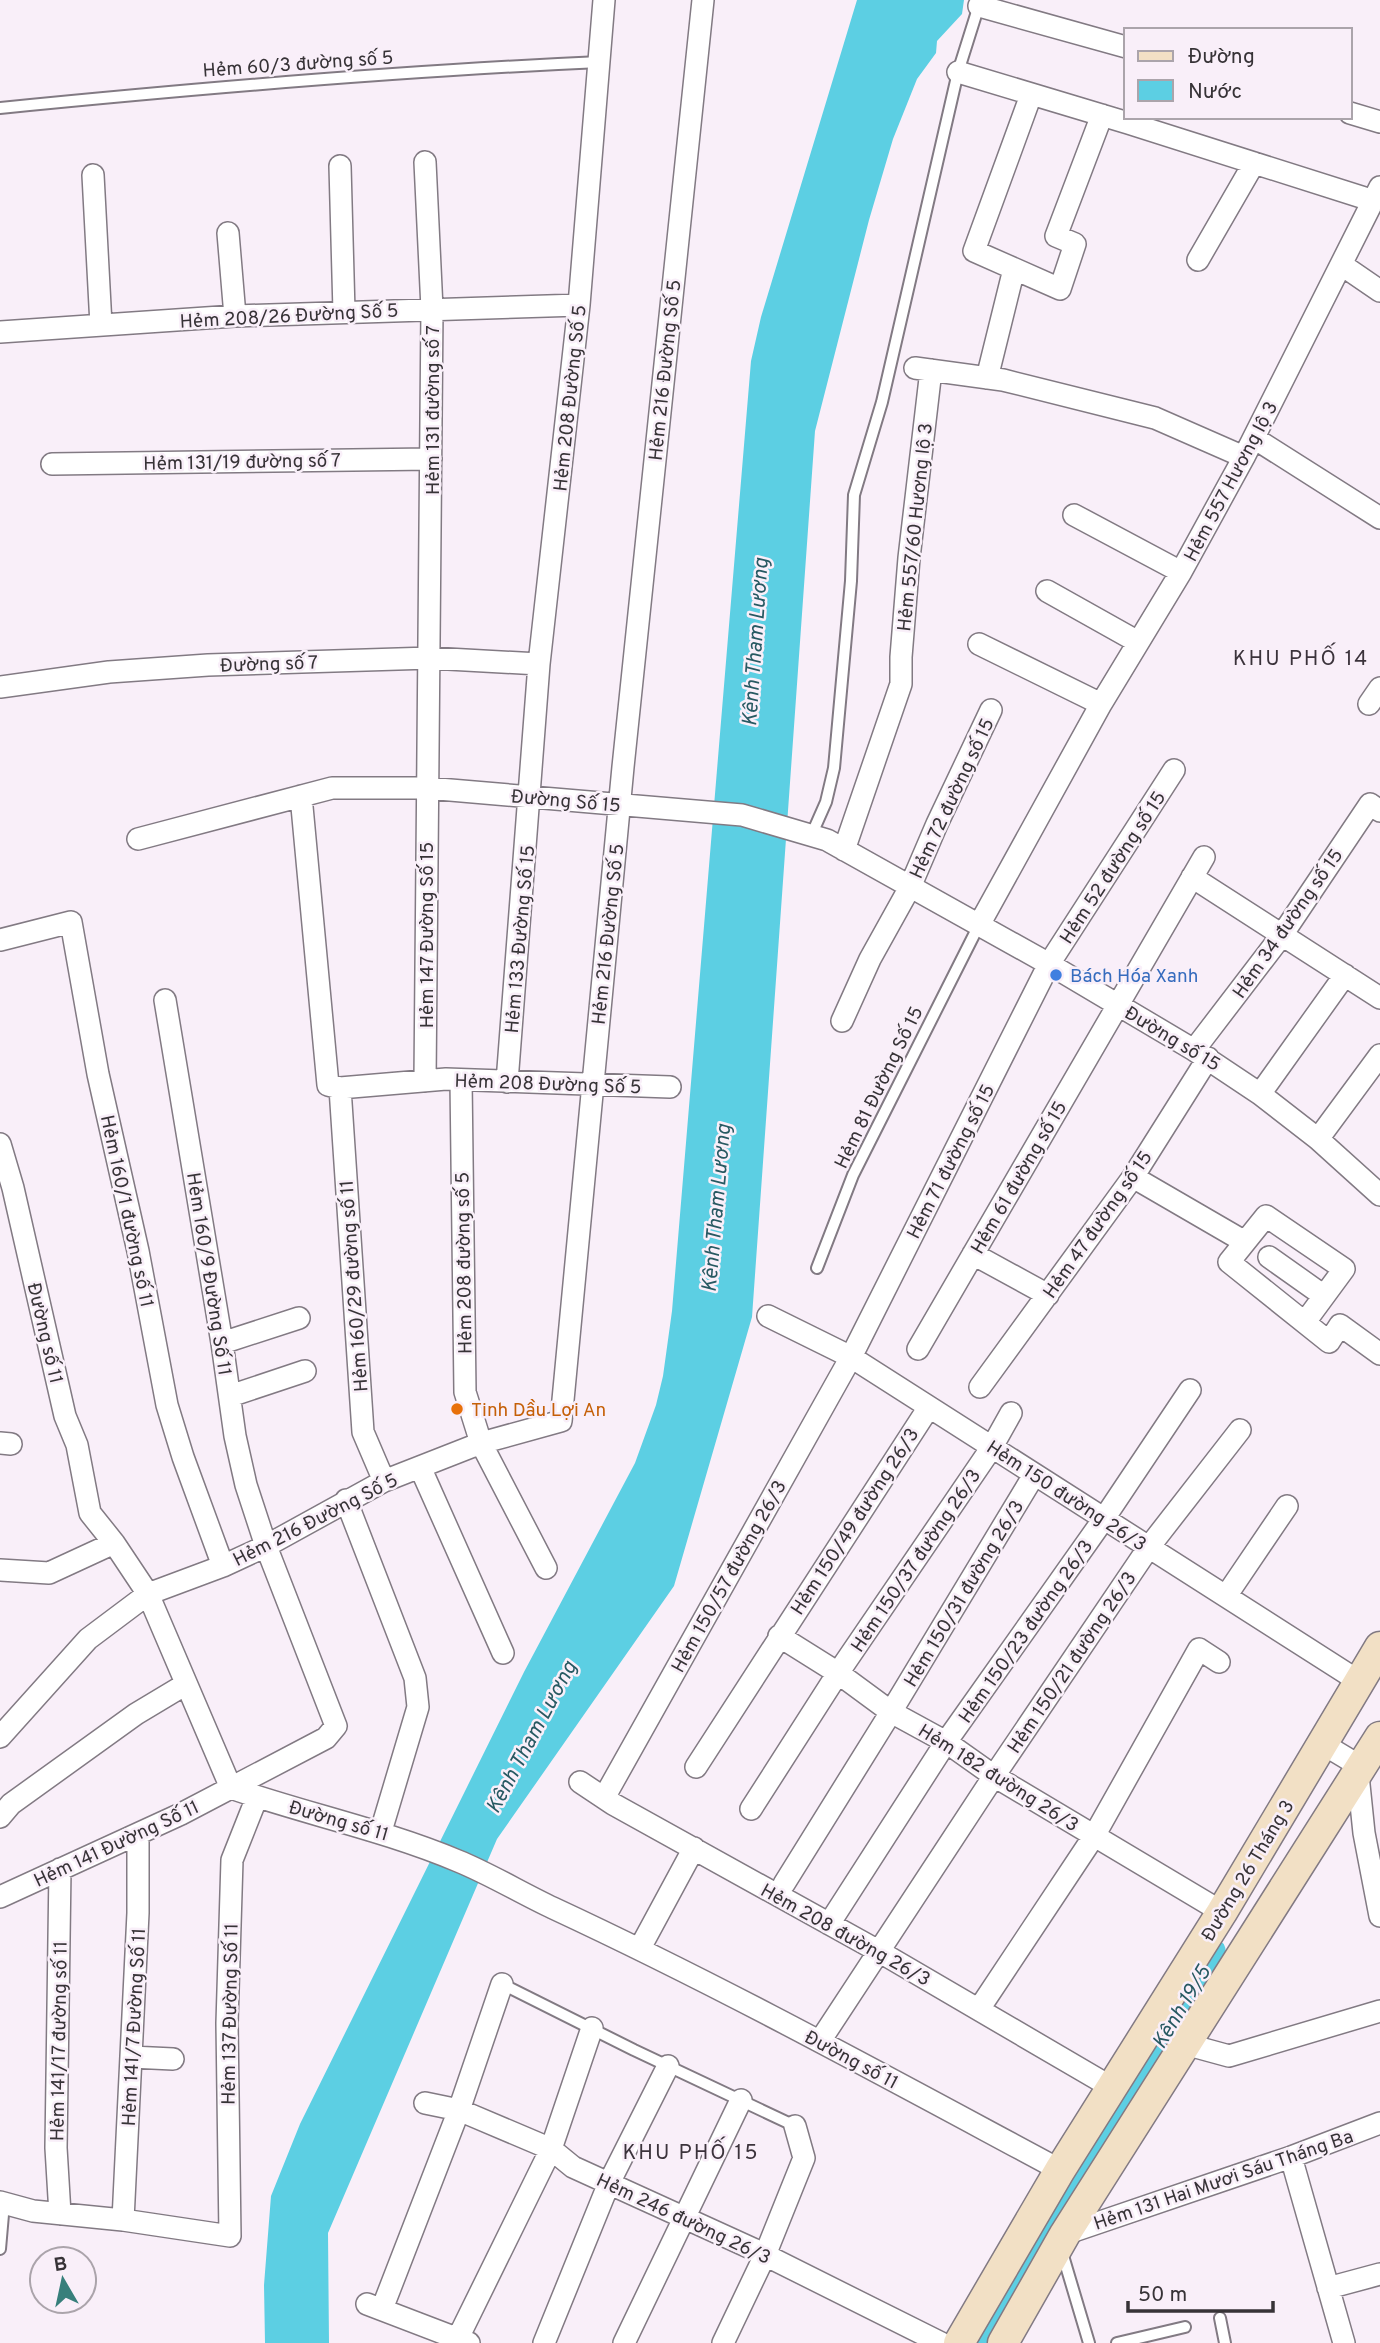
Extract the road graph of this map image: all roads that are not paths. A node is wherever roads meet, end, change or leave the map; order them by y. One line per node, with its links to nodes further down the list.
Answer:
1 (604, 0): 5 (street, Hẻm 208 Đường Số 5)
2 (703, 0): 47 (street, Hẻm 216 Đường Số 5)
3 (979, 3): 4 (street); 6 (lane)
4 (1124, 46)
5 (600, 62): 8 (lane, Hẻm 60/3 đường số 5); 22 (street, Hẻm 208 Đường Số 5)
6 (958, 72): 7 (street); 49 (lane)
7 (1031, 95): 10 (street); 20 (street)
8 (0, 108)
9 (1352, 114): 11 (street)
10 (1102, 115): 13 (street); 20 (street)
11 (1380, 122)
12 (425, 162): 23 (street, Hẻm 131 đường số 7)
13 (1254, 163): 16 (street); 18 (street)
14 (340, 166): 24 (street)
15 (93, 175): 26 (street)
16 (1377, 194): 19 (street, Hẻm 557 Hương lộ 3)
17 (228, 233): 25 (street)
18 (1198, 260)
19 (1342, 265): 21 (street); 29 (street, Hẻm 557 Hương lộ 3)
20 (1014, 269): 28 (street)
21 (1380, 291)
22 (579, 305): 23 (street, Hẻm 208/26 Đường Số 5); 39 (street, Hẻm 208 Đường Số 5)
23 (432, 309): 24 (street, Hẻm 208/26 Đường Số 5); 30 (street, Hẻm 131 đường số 7)
24 (344, 312): 25 (street, Hẻm 208/26 Đường Số 5)
25 (235, 316): 26 (street, Hẻm 208/26 Đường Số 5)
26 (101, 325): 27 (street, Hẻm 208/26 Đường Số 5)
27 (0, 332)
28 (987, 378): 29 (street, Hẻm 557/60 Hương lộ 3); 51 (street, Hẻm 557/60 Hương lộ 3)
29 (1249, 447): 33 (street, Hẻm 557/60 Hương lộ 3); 34 (street, Hẻm 557 Hương lộ 3)
30 (432, 458): 31 (street, Hẻm 131/19 đường số 7); 38 (street, Hẻm 131 đường số 7)
31 (52, 464)
32 (1074, 515): 34 (street)
33 (1380, 518)
34 (1181, 572): 36 (street, Hẻm 557 Hương lộ 3)
35 (1047, 592): 36 (street)
36 (1138, 642): 41 (street, Hẻm 557 Hương lộ 3)
37 (979, 644): 41 (street)
38 (430, 658): 39 (street, Đường số 7); 40 (street, Đường số 7); 44 (street, Hẻm 131 đường số 7)
39 (540, 664): 46 (street, Hẻm 208 Đường Số 5)
40 (0, 687)
41 (1101, 704): 55 (street, Hẻm 557 Hương lộ 3)
42 (991, 710): 54 (street, Hẻm 72 đường số 15)
43 (1174, 770): 58 (street, Hẻm 52 đường số 15)
44 (427, 788): 45 (street, Đường Số 15); 46 (street, Đường Số 15); 67 (street, Hẻm 147 Đường Số 15)
45 (301, 796): 50 (street); 70 (street, Hẻm 160/29 đường số 11)
46 (530, 796): 47 (street, Đường Số 15); 68 (street, Hẻm 133 Đường Số 15)
47 (620, 805): 49 (street, Đường Số 15); 69 (street, Hẻm 216 Đường Số 5)
48 (1380, 811): 56 (street, Hẻm 34 đường số 15)
49 (805, 834): 51 (street, Đường số 15)
50 (138, 839)
51 (844, 850): 54 (street, Đường số 15)
52 (1204, 857): 53 (street, Hẻm 61 đường số 15)
53 (1192, 877): 56 (street); 62 (street, Hẻm 61 đường số 15)
54 (910, 887): 55 (street, Đường số 15); 63 (street, Hẻm 72 đường số 15)
55 (979, 925): 58 (street, Đường số 15); 80 (lane, Hẻm 81 Đường Số 15)
56 (1282, 935): 59 (street); 64 (street, Hẻm 34 đường số 15)
57 (0, 940): 108 (street, Hẻm 160/1 đường số 11)
58 (1049, 964): 62 (street, Đường số 15); 89 (street, Hẻm 71 đường số 15)
59 (1345, 975): 60 (street); 72 (street)
60 (1380, 998)
61 (165, 1000): 86 (street, Hẻm 160/9 Đường Số 11)
62 (1117, 1004): 64 (street, Đường số 15); 78 (street, Hẻm 61 đường số 15)
63 (842, 1021)
64 (1201, 1054): 72 (street, Đường số 15); 75 (street, Hẻm 47 đường số 15)
65 (1380, 1055): 73 (street)
66 (461, 1080): 67 (street, Hẻm 208 Đường Số 5); 68 (street, Hẻm 208 Đường Số 5); 97 (street, Hẻm 208 đường số 5)
67 (425, 1082): 70 (street, Hẻm 208 Đường Số 5)
68 (507, 1082): 69 (street, Hẻm 208 Đường Số 5)
69 (591, 1084): 71 (street, Hẻm 208 Đường Số 5); 97 (street, Hẻm 216 Đường Số 5)
70 (334, 1086): 101 (street, Hẻm 160/29 đường số 11)
71 (670, 1087)
72 (1260, 1094): 73 (street, Đường số 15)
73 (1318, 1139): 76 (street, Đường số 15)
74 (0, 1144): 105 (street, Đường số 11)
75 (1133, 1177): 77 (street); 81 (street, Hẻm 47 đường số 15)
76 (1380, 1195)
77 (1245, 1242): 82 (street); 85 (street)
78 (973, 1254): 81 (street); 87 (street, Hẻm 61 đường số 15)
79 (1269, 1257): 82 (street)
80 (817, 1268)
81 (1048, 1294): 91 (street, Hẻm 47 đường số 15)
82 (1324, 1296): 85 (street)
83 (768, 1316): 89 (street, Hẻm 150 đường 26/3)
84 (299, 1318): 86 (street)
85 (1305, 1322): 88 (street)
86 (222, 1343): 93 (street, Hẻm 160/9 Đường Số 11)
87 (918, 1349)
88 (1380, 1354)
89 (851, 1357): 94 (street, Hẻm 150 đường 26/3); 130 (street, Hẻm 150/57 đường 26/3)
90 (305, 1371): 93 (street)
91 (980, 1387)
92 (1190, 1390): 104 (street, Hẻm 150/23 đường 26/3)
93 (230, 1396): 106 (street, Hẻm 160/9 Đường Số 11)
94 (929, 1407): 98 (street, Hẻm 150 đường 26/3); 113 (street, Hẻm 150/49 đường 26/3)
95 (1011, 1413): 98 (street, Hẻm 150/37 đường 26/3)
96 (1240, 1430): 107 (street, Hẻm 150/21 đường 26/3)
97 (481, 1443): 99 (street, Hẻm 216 Đường Số 5); 109 (street, Hẻm 208 đường số 5)
98 (992, 1447): 100 (street, Hẻm 150 đường 26/3); 117 (street, Hẻm 150/37 đường 26/3)
99 (420, 1467): 101 (street, Hẻm 216 Đường Số 5); 115 (street)
100 (1034, 1475): 104 (street, Hẻm 150 đường 26/3); 120 (street, Hẻm 150/31 đường 26/3)
101 (384, 1481): 102 (street, Hẻm 216 Đường Số 5)
102 (346, 1500): 106 (street, Hẻm 216 Đường Số 5); 135 (street)
103 (1287, 1506): 112 (street)
104 (1103, 1520): 107 (street, Hẻm 150 đường 26/3); 123 (street, Hẻm 150/23 đường 26/3)
105 (114, 1543): 110 (street); 111 (street, Đường số 11)
106 (266, 1546): 108 (street, Hẻm 216 Đường Số 5); 129 (street, Hẻm 160/9 Đường Số 11)
107 (1149, 1547): 112 (street, Hẻm 150 đường 26/3); 127 (street, Hẻm 150/21 đường 26/3)
108 (223, 1566): 111 (street, Hẻm 216 Đường Số 5)
109 (546, 1569)
110 (0, 1570)
111 (148, 1594): 119 (street, Đường số 11); 121 (street, Hẻm 216 Đường Số 5)
112 (1226, 1596): 118 (street, Hẻm 150 đường 26/3)
113 (779, 1636): 117 (street, Hẻm 182 đường 26/3); 125 (street, Hẻm 150/49 đường 26/3)
114 (1380, 1647): 118 (street, Đường 26 Tháng 3)
115 (503, 1653)
116 (1219, 1662): 137 (street)
117 (838, 1673): 120 (street, Hẻm 182 đường 26/3); 132 (street, Hẻm 150/37 đường 26/3)
118 (1360, 1682): 124 (street, Đường 26 Tháng 3)
119 (186, 1684): 129 (street, Đường số 11); 133 (street)
120 (891, 1712): 123 (street, Hẻm 182 đường 26/3); 140 (street, Hẻm 150/31 đường 26/3)
121 (0, 1737)
122 (1380, 1737): 126 (street, Đường 26 Tháng 3)
123 (946, 1742): 127 (street, Hẻm 182 đường 26/3); 144 (street, Hẻm 150/23 đường 26/3)
124 (1327, 1747): 126 (street); 142 (street, Đường 26 Tháng 3)
125 (696, 1767)
126 (1355, 1769): 134 (street); 152 (street, Đường 26 Tháng 3)
127 (994, 1776): 137 (street, Hẻm 182 đường 26/3); 146 (street, Hẻm 150/21 đường 26/3)
128 (580, 1782): 130 (street, Hẻm 208 đường 26/3)
129 (231, 1788): 131 (street, Đường số 11); 136 (street, Hẻm 141 Đường Số 11)
130 (605, 1796): 138 (street, Hẻm 208 đường 26/3)
131 (257, 1797): 135 (street, Đường số 11); 169 (street, Hẻm 137 Đường Số 11)
132 (751, 1809)
133 (1, 1812)
134 (1372, 1831): 143 (street)
135 (380, 1832): 145 (street, Đường số 11)
136 (138, 1834): 139 (street, Hẻm 141 Đường Số 11); 153 (street, Hẻm 141/7 Đường Số 11)
137 (1094, 1836): 142 (street, Hẻm 182 đường 26/3); 148 (street)
138 (694, 1849): 144 (street, Hẻm 208 đường 26/3); 145 (street)
139 (60, 1869): 141 (street, Hẻm 141 Đường Số 11); 167 (street, Hẻm 141/17 đường số 11)
140 (784, 1884)
141 (0, 1896)
142 (1222, 1912): 156 (street, Đường 26 Tháng 3)
143 (1380, 1916)
144 (829, 1924): 146 (street, Hẻm 208 đường 26/3)
145 (640, 1948): 151 (street, Đường số 11)
146 (880, 1952): 148 (street, Hẻm 208 đường 26/3); 151 (street, Hẻm 150/21 đường 26/3)
147 (502, 1984): 150 (lane); 159 (street)
148 (979, 2010): 156 (street, Hẻm 208 đường 26/3)
149 (1380, 2011): 152 (street)
150 (592, 2028): 155 (lane); 162 (street)
151 (820, 2041): 164 (street, Đường số 11)
152 (1185, 2044): 170 (street, Đường 26 Tháng 3)
153 (131, 2057): 154 (street); 169 (street, Hẻm 141/7 Đường Số 11)
154 (173, 2059)
155 (668, 2066): 157 (lane); 165 (street)
156 (1111, 2087): 164 (street, Đường 26 Tháng 3)
157 (741, 2100): 161 (lane); 168 (street)
158 (425, 2103): 159 (street, Hẻm 246 đường 26/3)
159 (459, 2110): 162 (street, Hẻm 246 đường 26/3); 177 (street)
160 (1380, 2123): 163 (street, Hẻm 131 Hai Mươi Sáu Tháng Ba)
161 (795, 2126): 172 (street)
162 (551, 2149): 165 (street, Hẻm 246 đường 26/3); 177 (street)
163 (1291, 2157): 170 (street, Hẻm 131 Hai Mươi Sáu Tháng Ba); 174 (street)
164 (1060, 2170): 170 (street, Đường 26 Tháng 3)
165 (609, 2183): 168 (street, Hẻm 246 đường 26/3); 178 (street)
166 (2, 2202): 167 (street); 171 (lane)
167 (60, 2214): 169 (street)
168 (683, 2217): 172 (street, Hẻm 246 đường 26/3); 179 (street)
169 (123, 2220)
170 (1050, 2228): 182 (street, Đường 26 Tháng 3); 183 (street, Đường 26 Tháng 3); 184 (lane)
171 (0, 2249)
172 (765, 2255): 180 (street); 181 (street, Hẻm 246 đường 26/3)
173 (1380, 2274): 174 (street)
174 (1328, 2288): 187 (street)
175 (1220, 2318): 186 (lane)
176 (1185, 2327): 185 (lane)
177 (464, 2340)
178 (544, 2343)
179 (624, 2343)
180 (723, 2343)
181 (941, 2343)
182 (959, 2343)
183 (1003, 2343)
184 (1089, 2343)
185 (1117, 2343)
186 (1225, 2343)
187 (1344, 2343)

